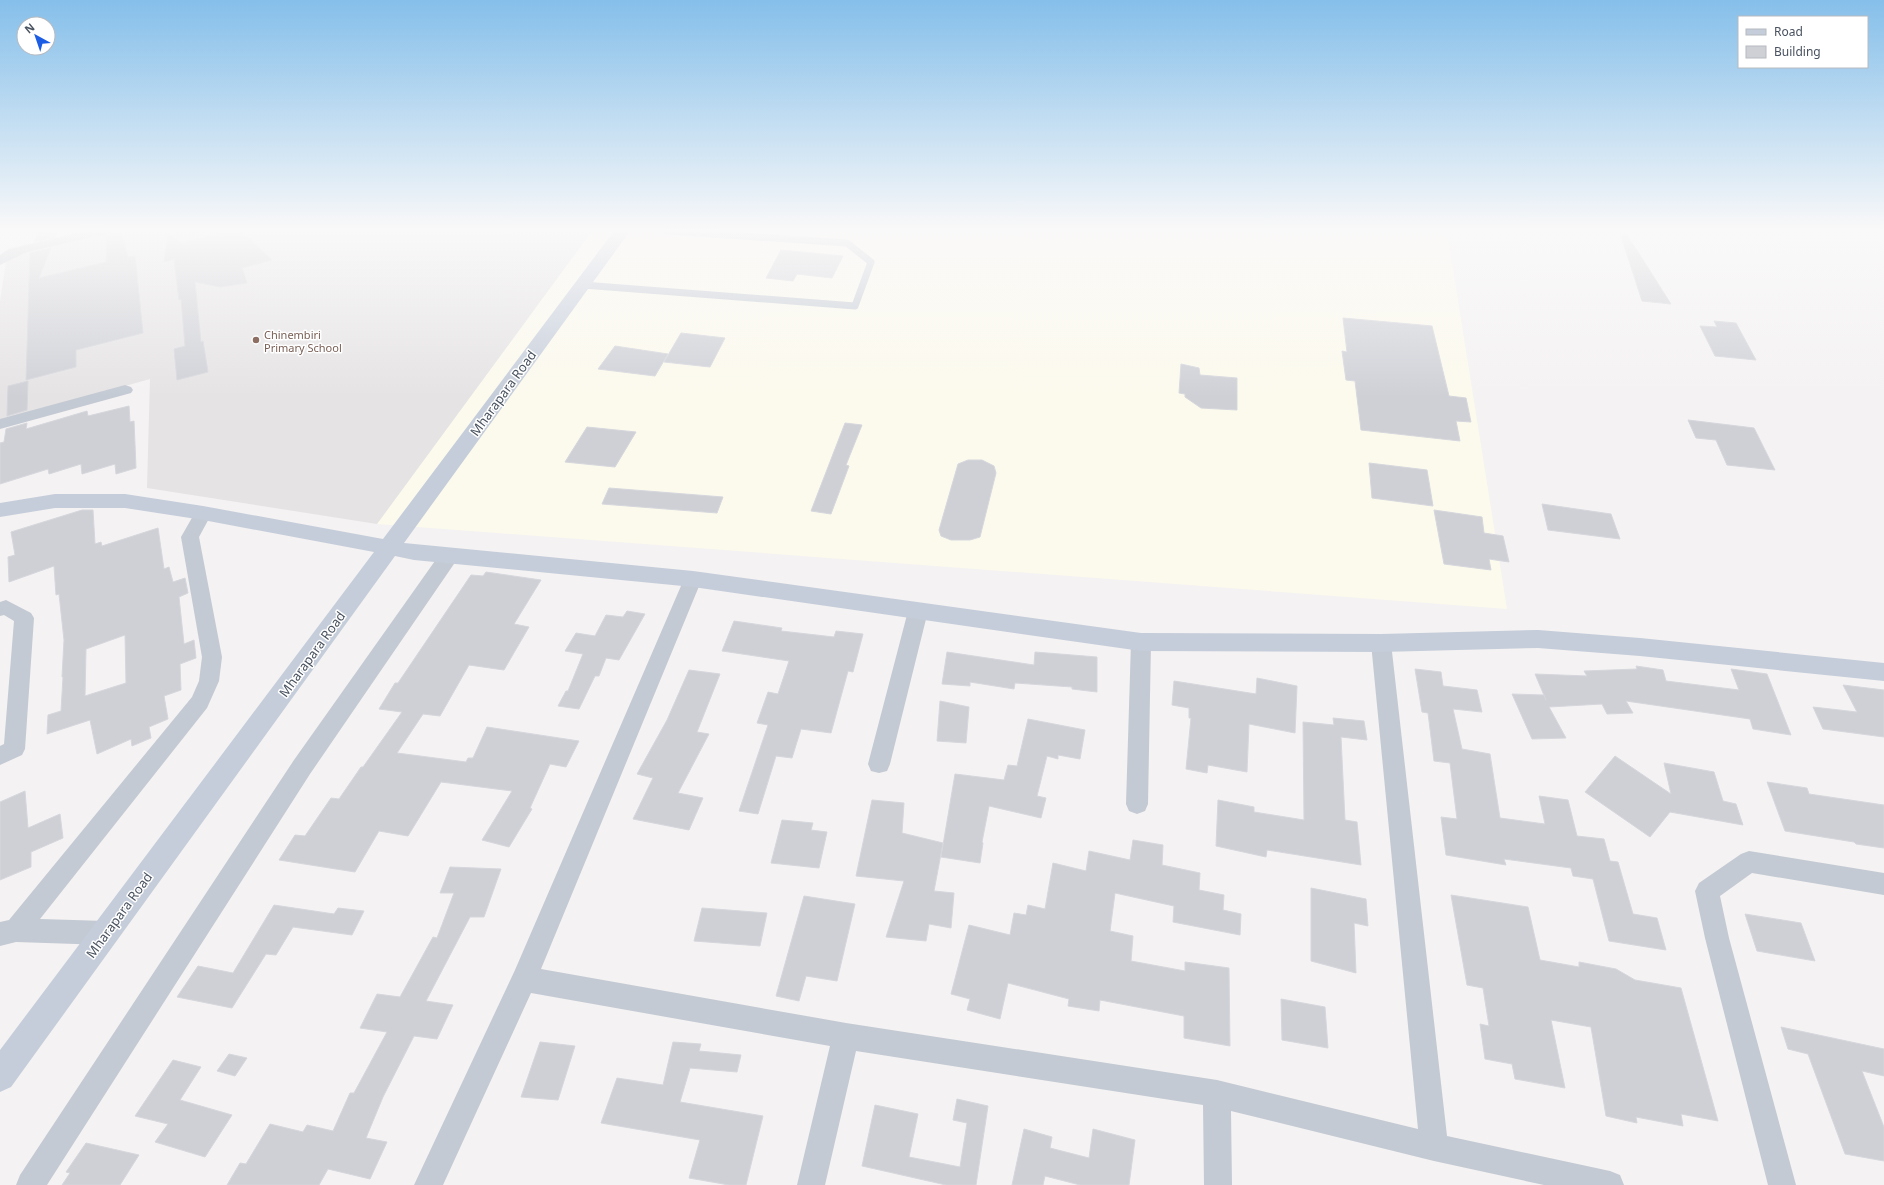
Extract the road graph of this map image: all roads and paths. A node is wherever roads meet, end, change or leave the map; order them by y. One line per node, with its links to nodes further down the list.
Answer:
1 (582, 286): 8 (street, Mharapara Road)
2 (600, 286): 3 (lane)
3 (862, 286)
4 (125, 390): 5 (street)
5 (0, 424)
6 (0, 510): 7 (street)
7 (203, 513): 8 (street); 20 (street)
8 (390, 548): 9 (street); 21 (street, Mharapara Road)
9 (449, 556): 10 (street); 27 (street)
10 (693, 579): 12 (street); 22 (street)
11 (0, 609): 16 (street)
12 (918, 611): 13 (street); 17 (street)
13 (1141, 642): 14 (street); 18 (street)
14 (1381, 643): 15 (street); 26 (street)
15 (1884, 672)
16 (0, 756)
17 (879, 764)
18 (1137, 804)
19 (1884, 884): 32 (street)
20 (8, 932): 21 (street)
21 (106, 933): 24 (street, Mharapara Road)
22 (524, 979): 23 (street); 28 (street)
23 (846, 1036): 25 (street); 29 (street)
24 (0, 1076)
25 (1217, 1094): 26 (street); 30 (street)
26 (1434, 1147): 31 (street)
27 (30, 1185)
28 (428, 1185)
29 (811, 1185)
30 (1218, 1185)
31 (1610, 1185)
32 (1782, 1185)

